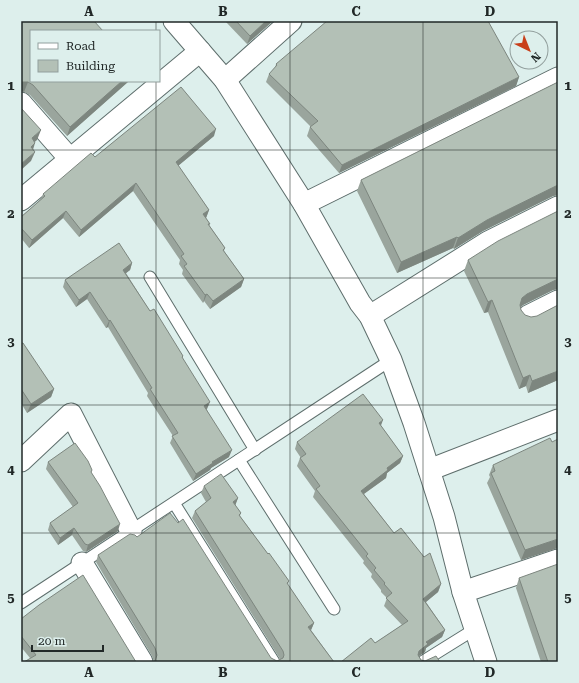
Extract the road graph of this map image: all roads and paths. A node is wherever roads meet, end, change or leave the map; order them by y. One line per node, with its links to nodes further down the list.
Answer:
1 (174, 21): 3 (street)
2 (291, 21): 5 (street)
3 (200, 51): 5 (street); 7 (street)
4 (558, 78): 9 (street)
5 (225, 80): 9 (street)
6 (21, 102): 7 (street)
7 (70, 159): 8 (street)
8 (21, 200)
9 (304, 204): 13 (street)
10 (558, 207): 13 (street)
11 (150, 277): 17 (lane)
12 (558, 301): 14 (street)
13 (370, 316): 15 (street)
14 (528, 316)
15 (391, 360): 17 (lane); 20 (street)
16 (558, 420): 20 (street)
17 (255, 450): 18 (lane)
18 (239, 460): 21 (lane); 27 (lane)
19 (21, 461): 22 (street)
20 (429, 470): 25 (street)
21 (174, 503): 22 (lane); 30 (lane)
22 (131, 530): 24 (lane)
23 (558, 560): 25 (street)
24 (82, 563): 26 (lane); 29 (street)
25 (463, 592): 28 (street)
26 (21, 603)
27 (334, 609)
28 (475, 629): 31 (lane); 32 (street)
29 (142, 662)
30 (274, 662)
31 (422, 662)
32 (486, 662)

